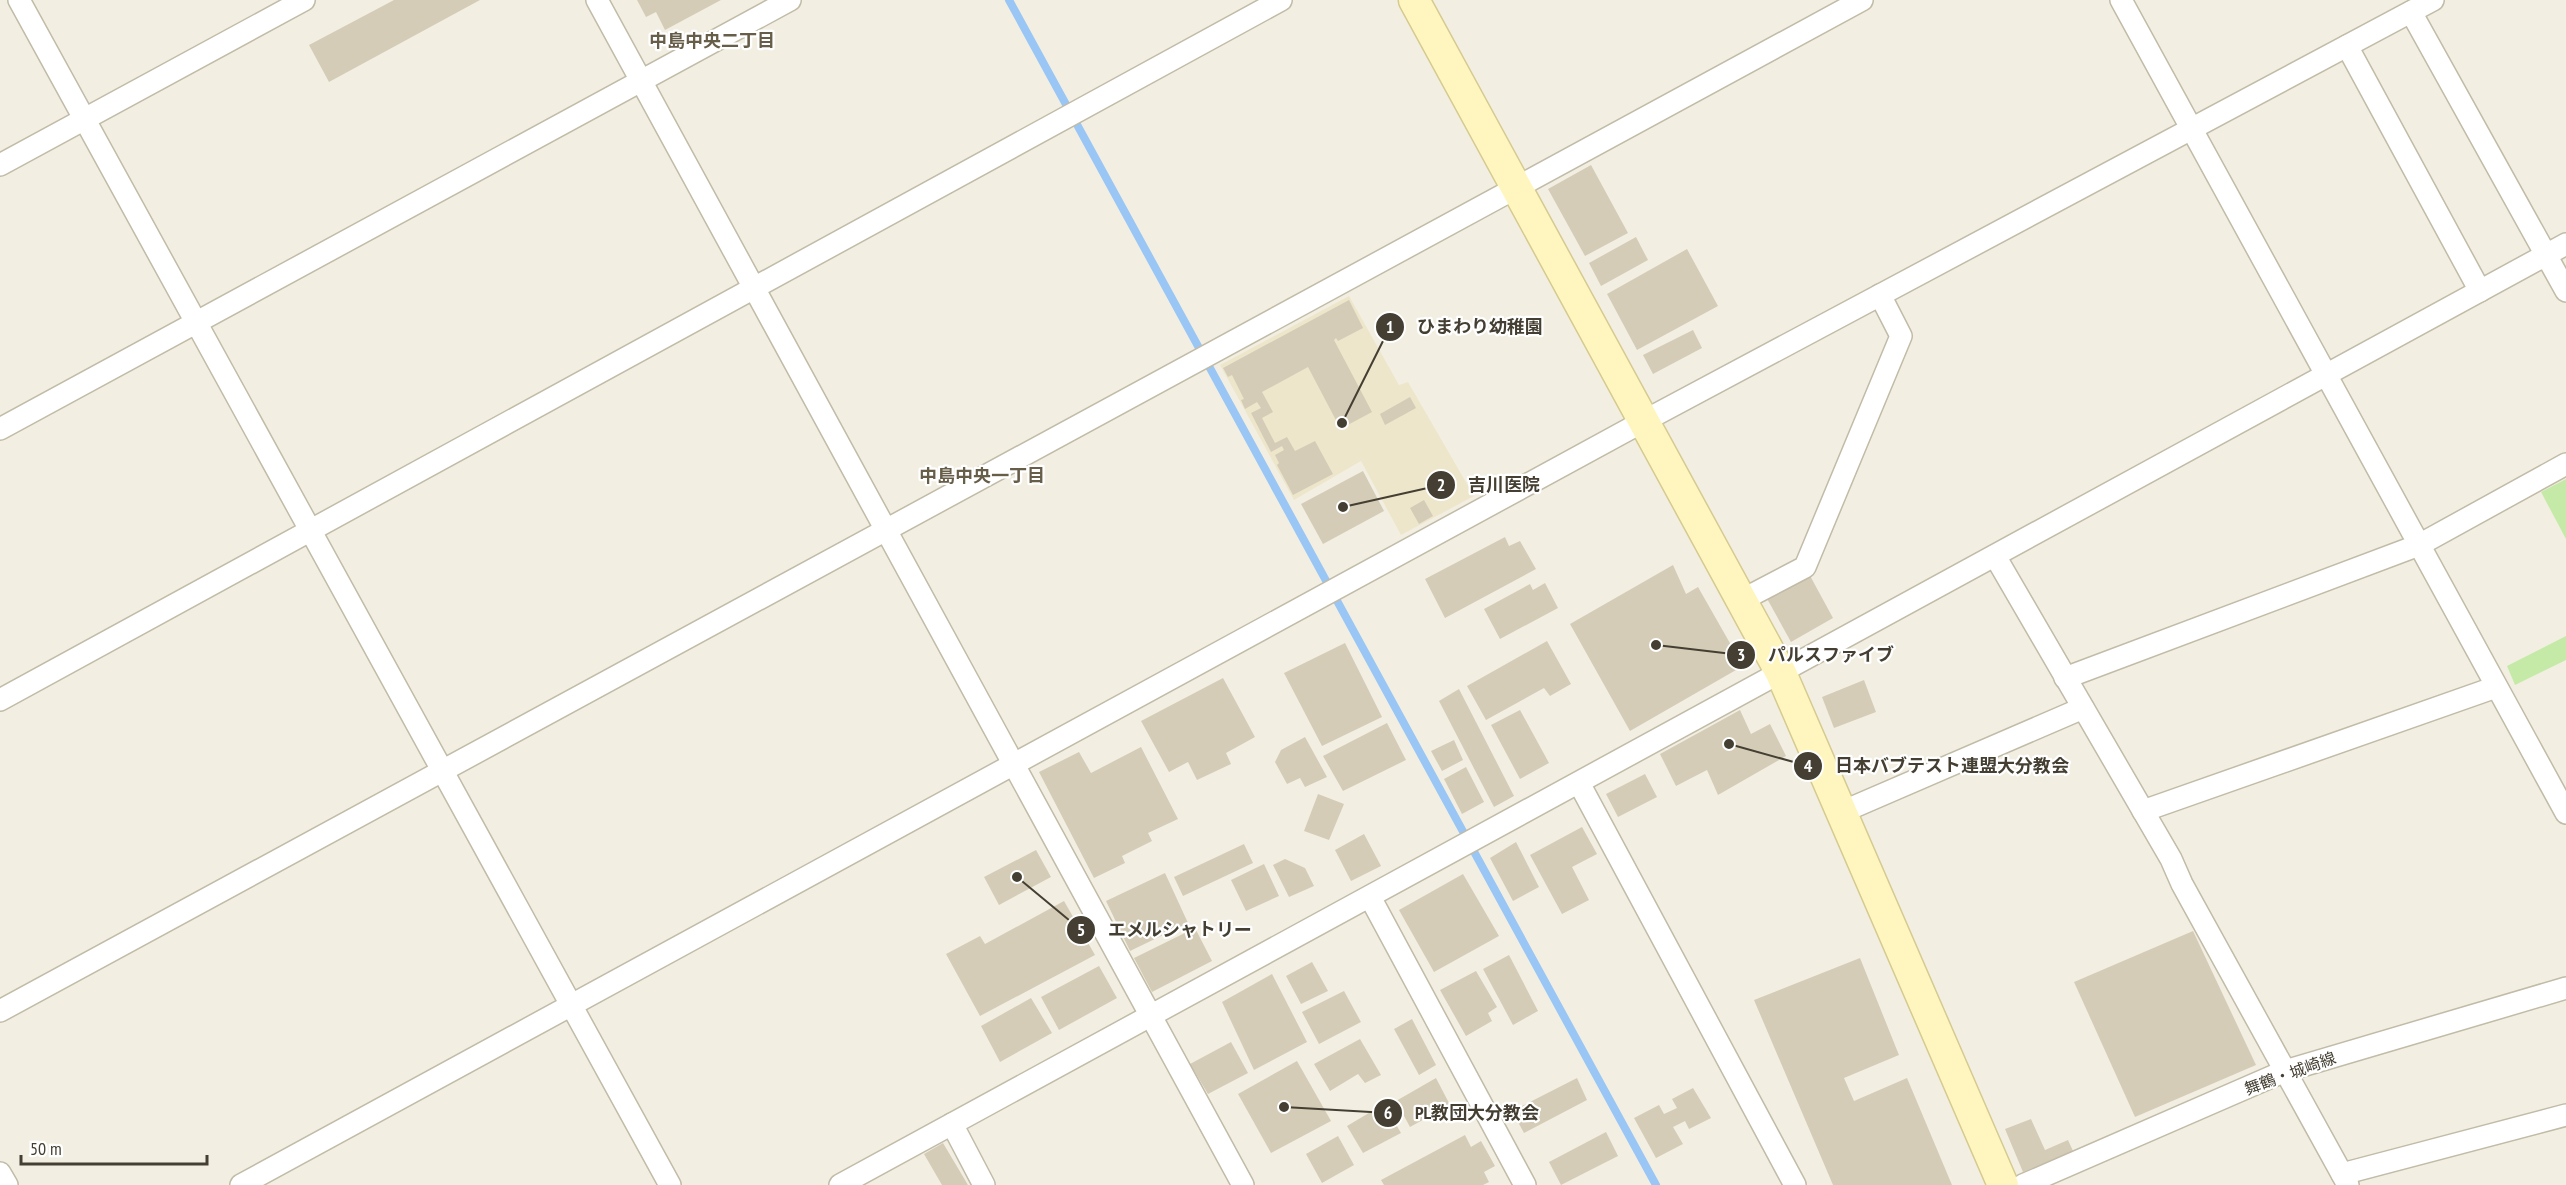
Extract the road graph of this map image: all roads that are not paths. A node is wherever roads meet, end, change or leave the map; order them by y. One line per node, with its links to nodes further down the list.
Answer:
1 (19, 0): 13 (street)
2 (304, 0): 13 (street)
3 (597, 0): 12 (street)
4 (790, 0): 12 (street)
5 (1281, 0): 19 (street)
6 (1414, 0): 16 (street)
7 (1862, 0): 16 (street)
8 (2121, 0): 14 (street)
9 (2433, 0): 10 (street)
10 (2411, 12): 11 (street); 18 (street)
11 (2347, 46): 14 (street); 20 (street)
12 (641, 81): 19 (street); 23 (street)
13 (85, 119): 15 (street); 23 (street)
14 (2191, 129): 22 (street); 24 (street)
15 (0, 165)
16 (1516, 188): 25 (street); 28 (street)
17 (2566, 244): 18 (street)
18 (2546, 255): 20 (street); 21 (street)
19 (754, 288): 28 (street); 29 (street)
20 (2480, 291): 24 (street)
21 (2566, 291)
22 (1880, 295): 25 (street); 32 (street)
23 (197, 323): 26 (street); 29 (street)
24 (2326, 375): 30 (street); 31 (street)
25 (1644, 421): 32 (street); 38 (street)
26 (0, 429)
27 (2566, 464): 30 (street)
28 (886, 530): 38 (street); 39 (street)
29 (310, 531): 36 (street); 39 (street)
30 (2419, 545): 34 (street); 35 (street)
31 (1995, 556): 33 (street); 34 (street)
32 (1742, 600): 33 (street)
33 (1781, 673): 41 (street); 43 (street)
34 (2065, 678): 37 (street)
35 (2496, 687): 40 (street); 42 (street)
36 (0, 700)
37 (2083, 708): 42 (street); 43 (street)
38 (1014, 764): 47 (street); 49 (street)
39 (443, 771): 47 (street); 48 (street)
40 (2558, 781): 44 (street)
41 (1580, 783): 45 (street); 62 (street)
42 (2143, 811): 50 (street)
43 (1842, 812): 63 (street)
44 (2566, 813)
45 (1370, 897): 49 (street); 61 (street)
46 (2566, 988): 50 (street, 舞鶴・城崎線)
47 (571, 1005): 56 (street); 57 (street)
48 (0, 1011)
49 (1151, 1016): 52 (street); 60 (street)
50 (2285, 1071): 54 (street); 64 (street, 舞鶴・城崎線)
51 (2566, 1115): 54 (street)
52 (952, 1124): 58 (street); 59 (street)
53 (0, 1173): 55 (street)
54 (2345, 1180)
55 (7, 1185)
56 (241, 1185)
57 (670, 1185)
58 (840, 1185)
59 (984, 1185)
60 (1243, 1185)
61 (1525, 1185)
62 (1795, 1185)
63 (2003, 1185)
64 (2024, 1185)

